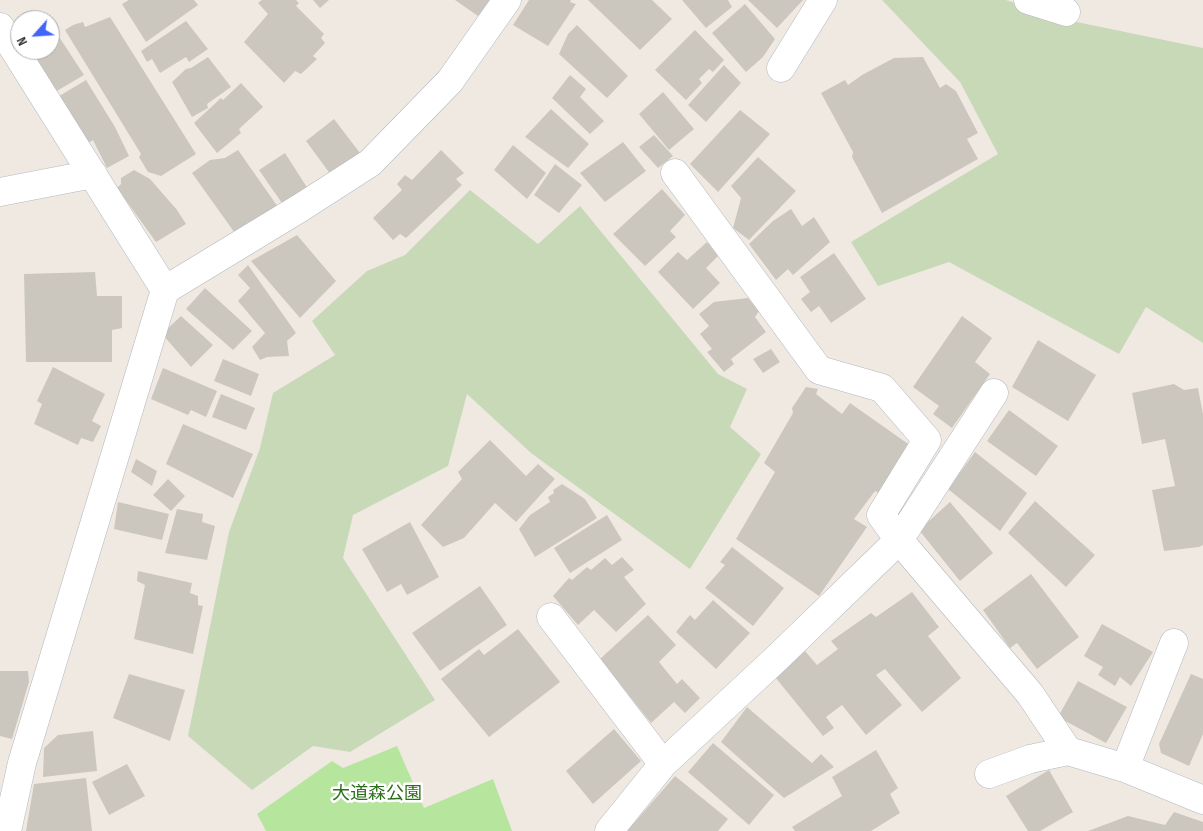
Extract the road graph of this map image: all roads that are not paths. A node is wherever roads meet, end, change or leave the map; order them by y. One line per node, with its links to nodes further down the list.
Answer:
1 (507, 0): 10 (street)
2 (823, 0): 6 (street)
3 (1028, 0): 4 (street)
4 (1066, 12)
5 (0, 27): 8 (street)
6 (782, 68)
7 (675, 173): 12 (street)
8 (93, 174): 9 (street); 10 (street)
9 (0, 192)
10 (165, 290): 16 (street)
11 (994, 393): 12 (street)
12 (899, 540): 15 (street); 17 (street)
13 (551, 616): 17 (street)
14 (1174, 643): 18 (street)
15 (1068, 751): 18 (street); 19 (street)
16 (11, 764): 21 (street)
17 (663, 764): 22 (street)
18 (1125, 768): 20 (street)
19 (989, 774)
20 (1203, 800)
21 (7, 831)
22 (609, 831)

